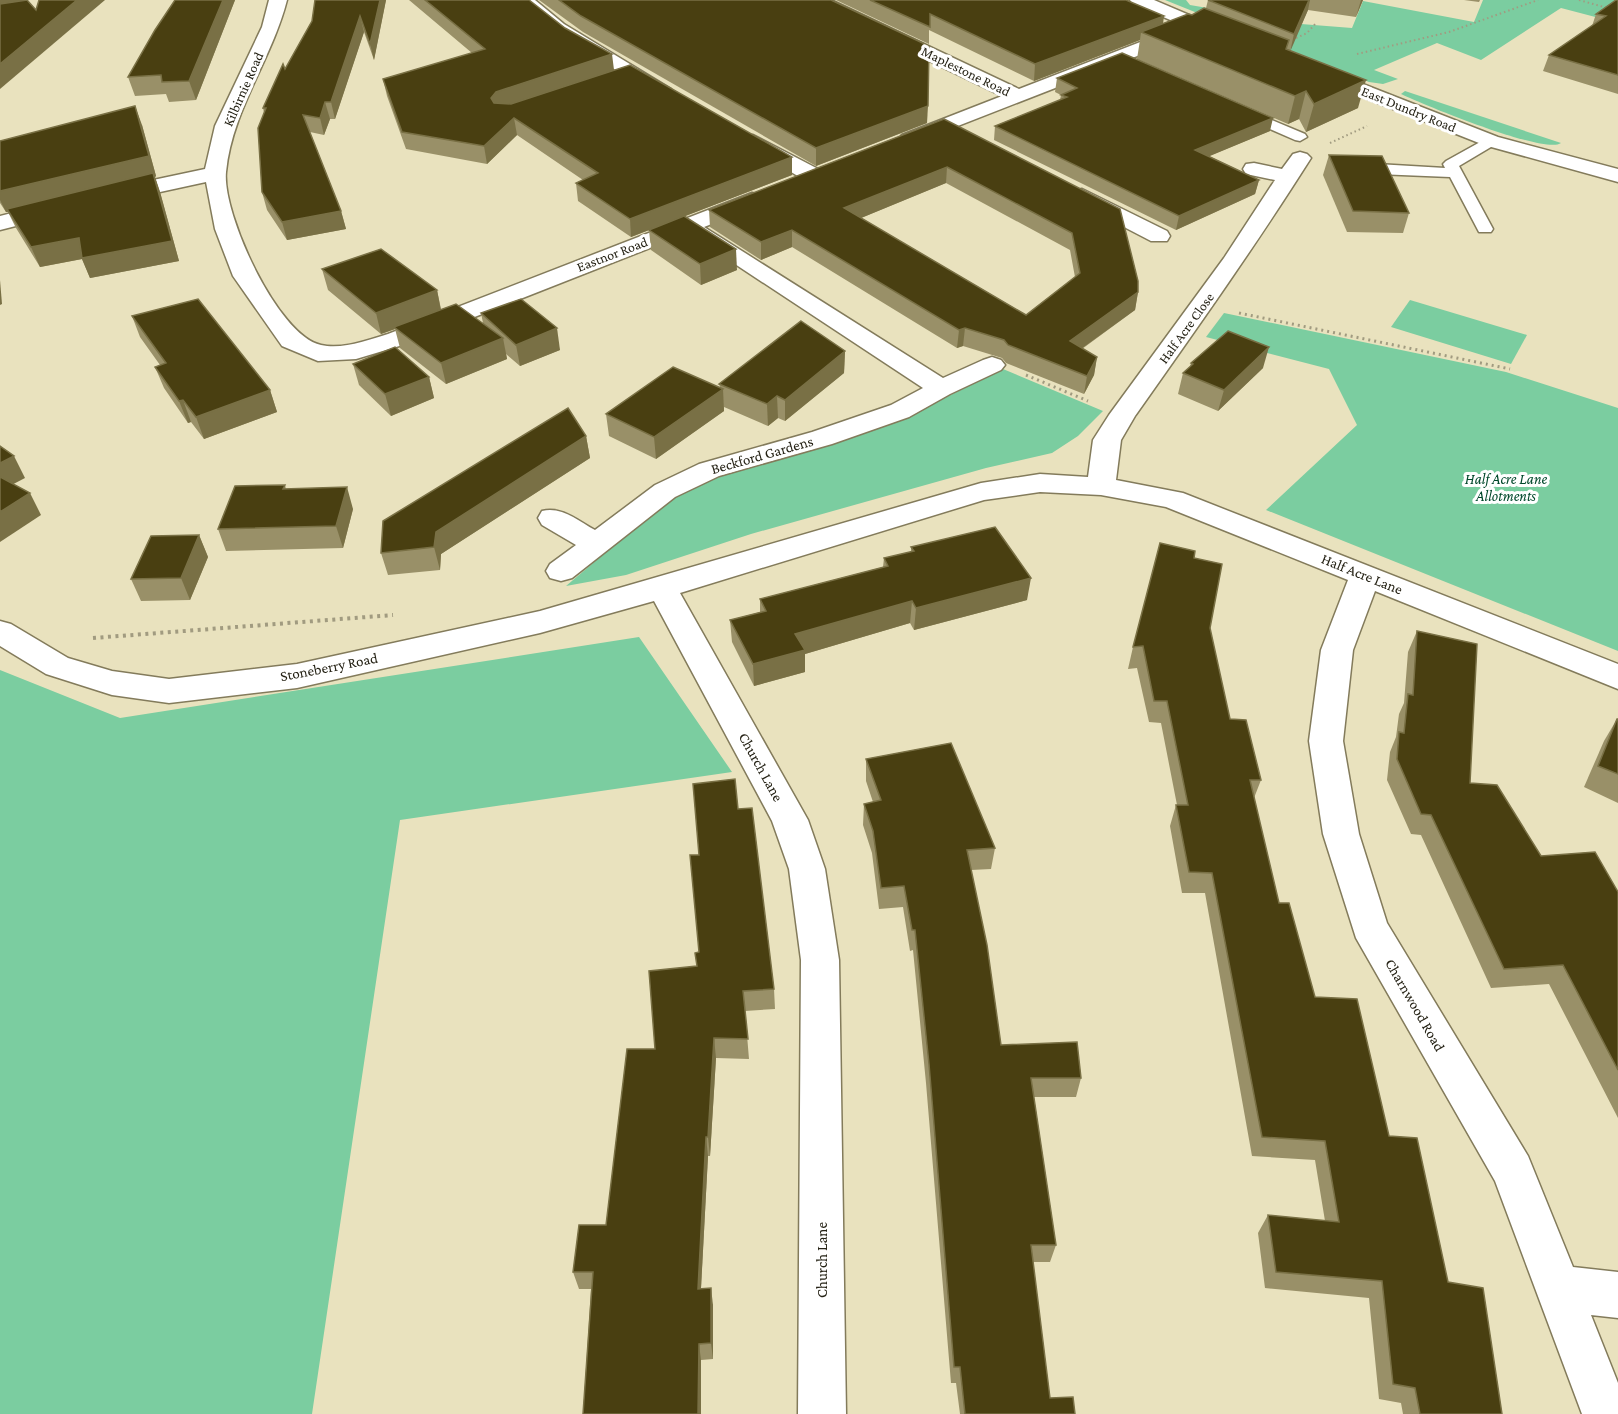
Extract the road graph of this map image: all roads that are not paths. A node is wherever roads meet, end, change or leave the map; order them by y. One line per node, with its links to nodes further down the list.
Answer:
1 (278, 0): 23 (street, Kilbirnie Road)
2 (524, 0): 8 (street)
3 (817, 0): 11 (street, Maplestone Road)
4 (1139, 0): 5 (street)
5 (1198, 26): 6 (street); 11 (street)
6 (1263, 50)
7 (1297, 63): 16 (street, East Dundry Road)
8 (632, 73): 9 (street); 10 (street)
9 (611, 80)
10 (673, 96)
11 (1018, 96): 13 (street)
12 (1234, 108): 18 (lane)
13 (945, 125): 15 (street); 17 (street)
14 (734, 130): 24 (street)
15 (965, 136)
16 (1491, 141): 22 (lane); 25 (street, East Dundry Road)
17 (890, 146)
18 (1296, 157): 20 (street); 38 (street, Half Acre Close)
19 (836, 167): 24 (street)
20 (1254, 169)
21 (1377, 169): 22 (lane)
22 (1455, 173): 33 (lane)
23 (215, 174): 31 (street); 35 (street, Kilbirnie Road)
24 (814, 176): 26 (street)
25 (1618, 176)
26 (793, 184)
27 (1058, 184): 30 (street)
28 (772, 192): 32 (street, Eastnor Road)
29 (1122, 196): 30 (street)
30 (1100, 206): 34 (street)
31 (0, 223)
32 (687, 225): 35 (street, Eastnor Road); 37 (street)
33 (1485, 229)
34 (1159, 236)
35 (291, 341)
36 (992, 365): 37 (street, Beckford Gardens)
37 (941, 388): 40 (street, Beckford Gardens)
38 (1101, 486): 42 (street, Half Acre Lane); 43 (street)
39 (552, 518): 40 (street)
40 (594, 543): 41 (street, Beckford Gardens)
41 (561, 571)
42 (1365, 576): 45 (street, Half Acre Lane); 46 (street, Charnwood Road)
43 (663, 588): 44 (street, Stoneberry Road); 48 (street, Church Lane)
44 (0, 632)
45 (1618, 677)
46 (1560, 1288): 47 (street); 49 (street, Charnwood Road)
47 (1618, 1295)
48 (822, 1414)
49 (1606, 1414)

